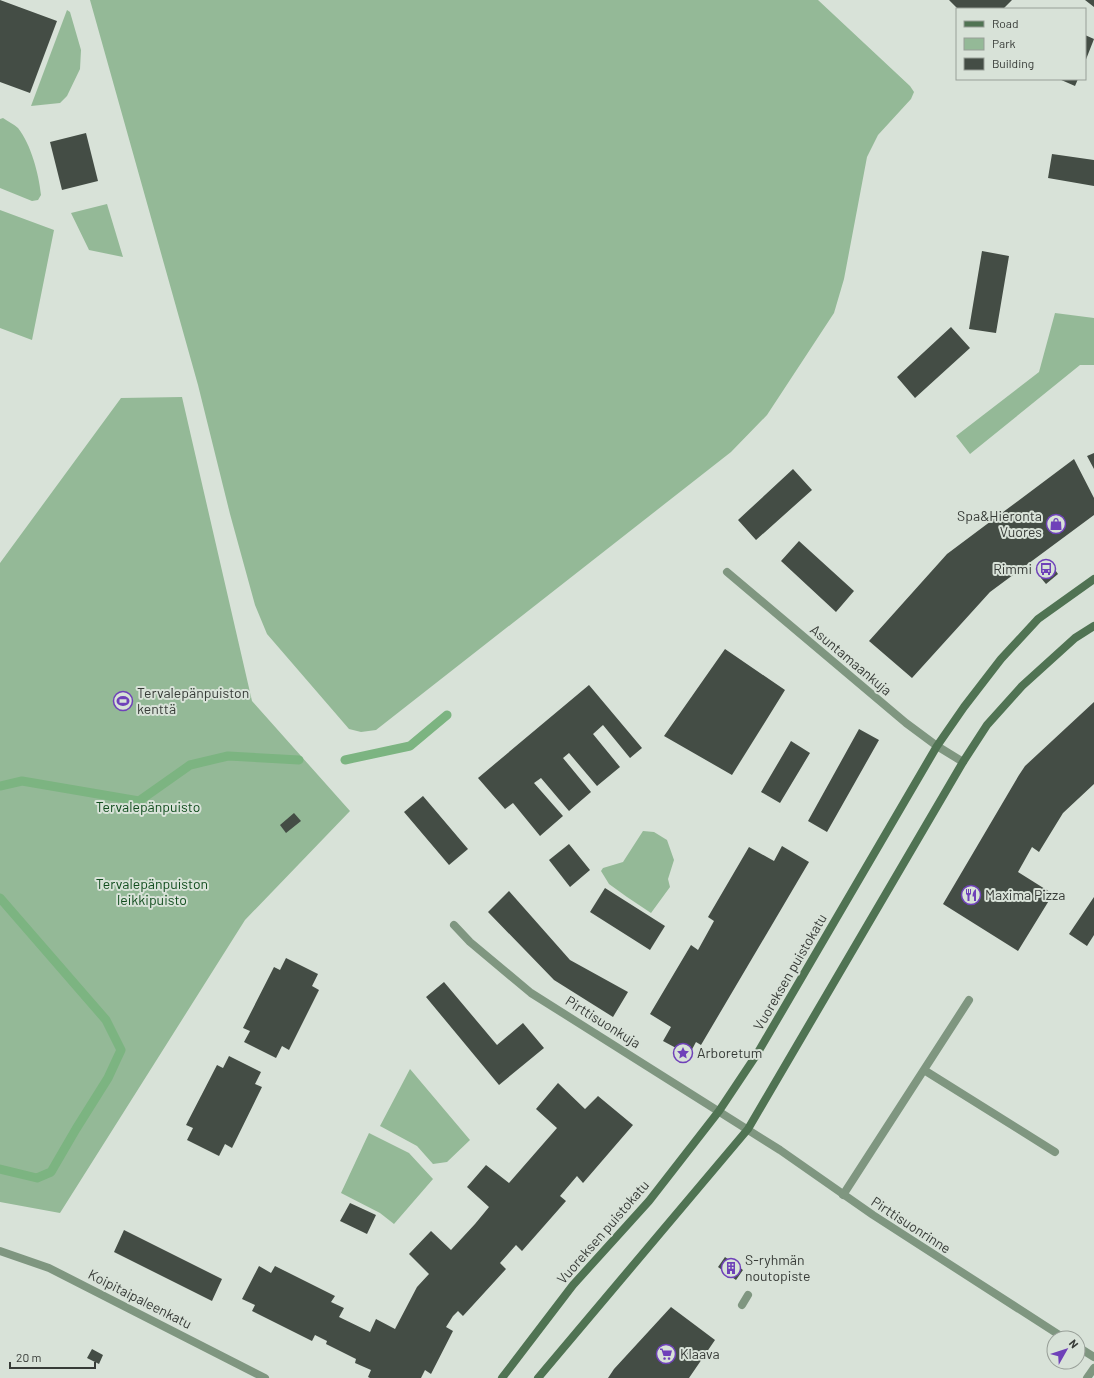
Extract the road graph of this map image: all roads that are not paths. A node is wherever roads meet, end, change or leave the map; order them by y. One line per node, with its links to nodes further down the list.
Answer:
1 (726, 572): 4 (street, Asuntamaankuja)
2 (1094, 579): 4 (main road, Vuoreksen puistokatu)
3 (1094, 626): 5 (main road)
4 (938, 746): 5 (street, Asuntamaankuja); 9 (main road, Vuoreksen puistokatu)
5 (963, 762): 10 (main road)
6 (454, 925): 9 (street, Pirttisuonkuja)
7 (969, 1000): 8 (street)
8 (924, 1070): 11 (street); 12 (street)
9 (719, 1111): 10 (street, Pirttisuonkuja); 19 (main road, Vuoreksen puistokatu)
10 (748, 1129): 12 (street, Pirttisuonrinne); 20 (main road)
11 (1055, 1152)
12 (843, 1195): 16 (street, Pirttisuonrinne)
13 (0, 1251): 18 (street, Koipitaipaleenkatu)
14 (748, 1295): 15 (street)
15 (742, 1305)
16 (1051, 1330)
17 (1094, 1368): 21 (street)
18 (265, 1378)
19 (502, 1378)
20 (538, 1378)
21 (1087, 1378)

